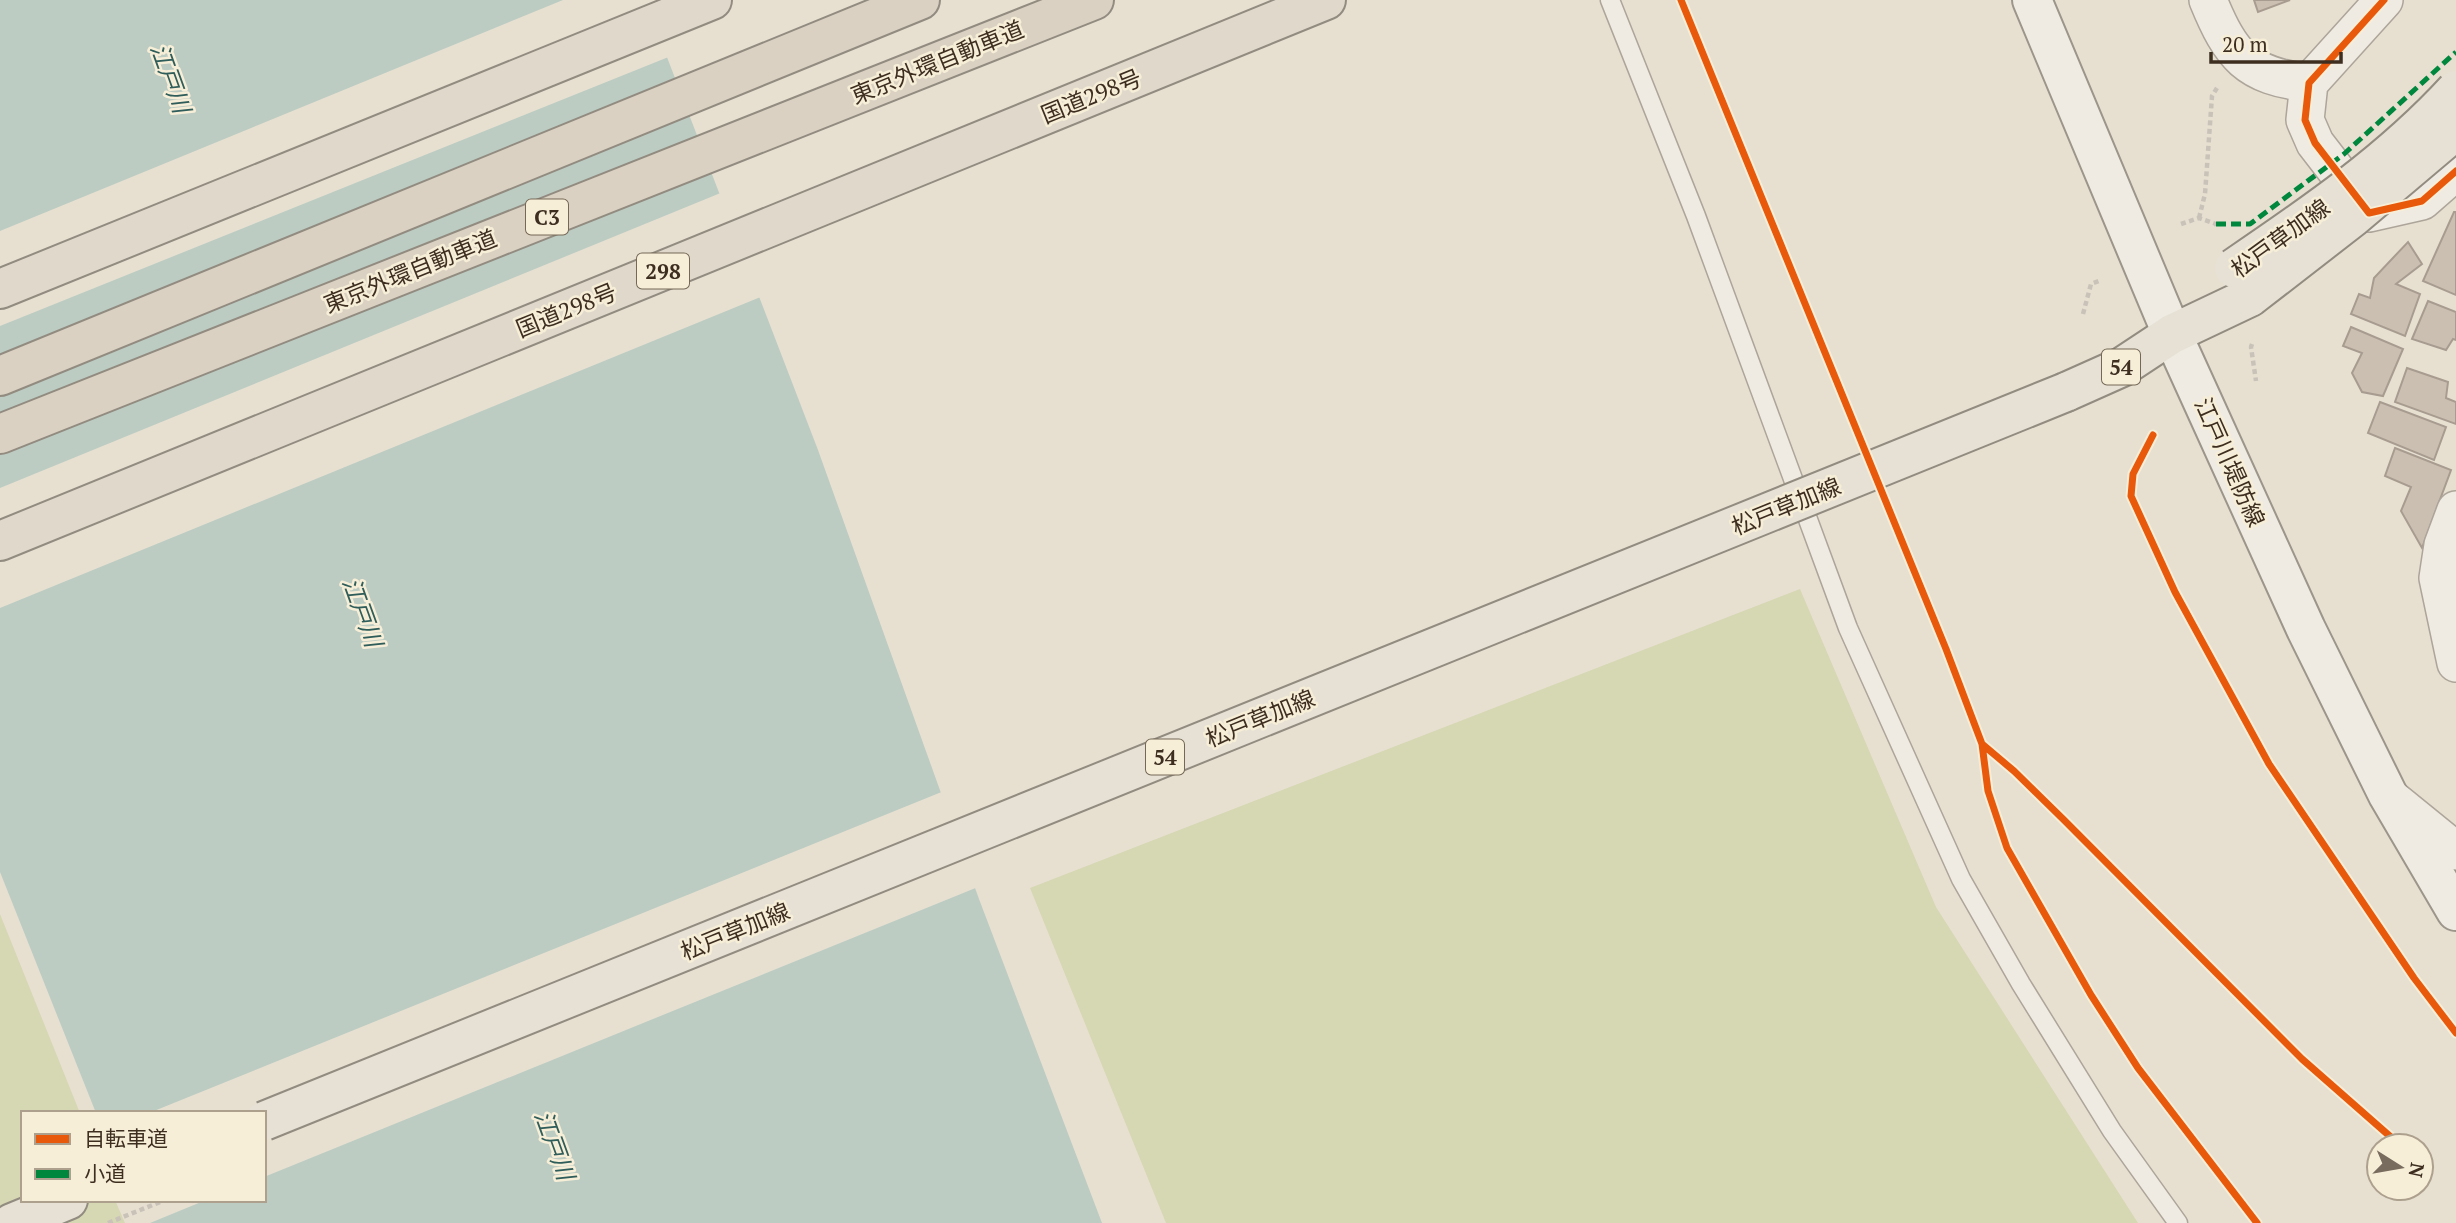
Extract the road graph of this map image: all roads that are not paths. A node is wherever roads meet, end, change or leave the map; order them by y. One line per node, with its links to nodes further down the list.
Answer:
1 (712, 0): 14 (highway)
2 (920, 0): 16 (highway)
3 (1094, 0): 17 (highway, 東京外環自動車道 / C3)
4 (1326, 0): 19 (highway, 国道298号 / 298)
5 (1610, 0): 28 (lane)
6 (2032, 0): 15 (main road, 江戸川堤防線)
7 (2208, 0): 9 (street)
8 (2384, 0): 9 (street)
9 (2309, 83): 12 (street)
10 (2456, 90): 13 (main road, 松戸草加線 / 54, bridge)
11 (2456, 130): 13 (main road, 松戸草加線 / 54, bridge)
12 (2456, 171)
13 (2242, 282): 15 (main road, 松戸草加線 / 54)
14 (0, 289)
15 (2172, 334): 22 (main road, 江戸川堤防線); 25 (main road, 松戸草加線 / 54, bridge)
16 (0, 376)
17 (0, 434)
18 (2456, 510): 20 (street)
19 (0, 541)
20 (2449, 604): 21 (street)
21 (2456, 663)
22 (2388, 795): 23 (street); 24 (main road, 江戸川堤防線)
23 (2456, 851)
24 (2456, 911)
25 (266, 1120)
26 (63, 1202): 27 (main road)
27 (12, 1223)
28 (2178, 1223)

